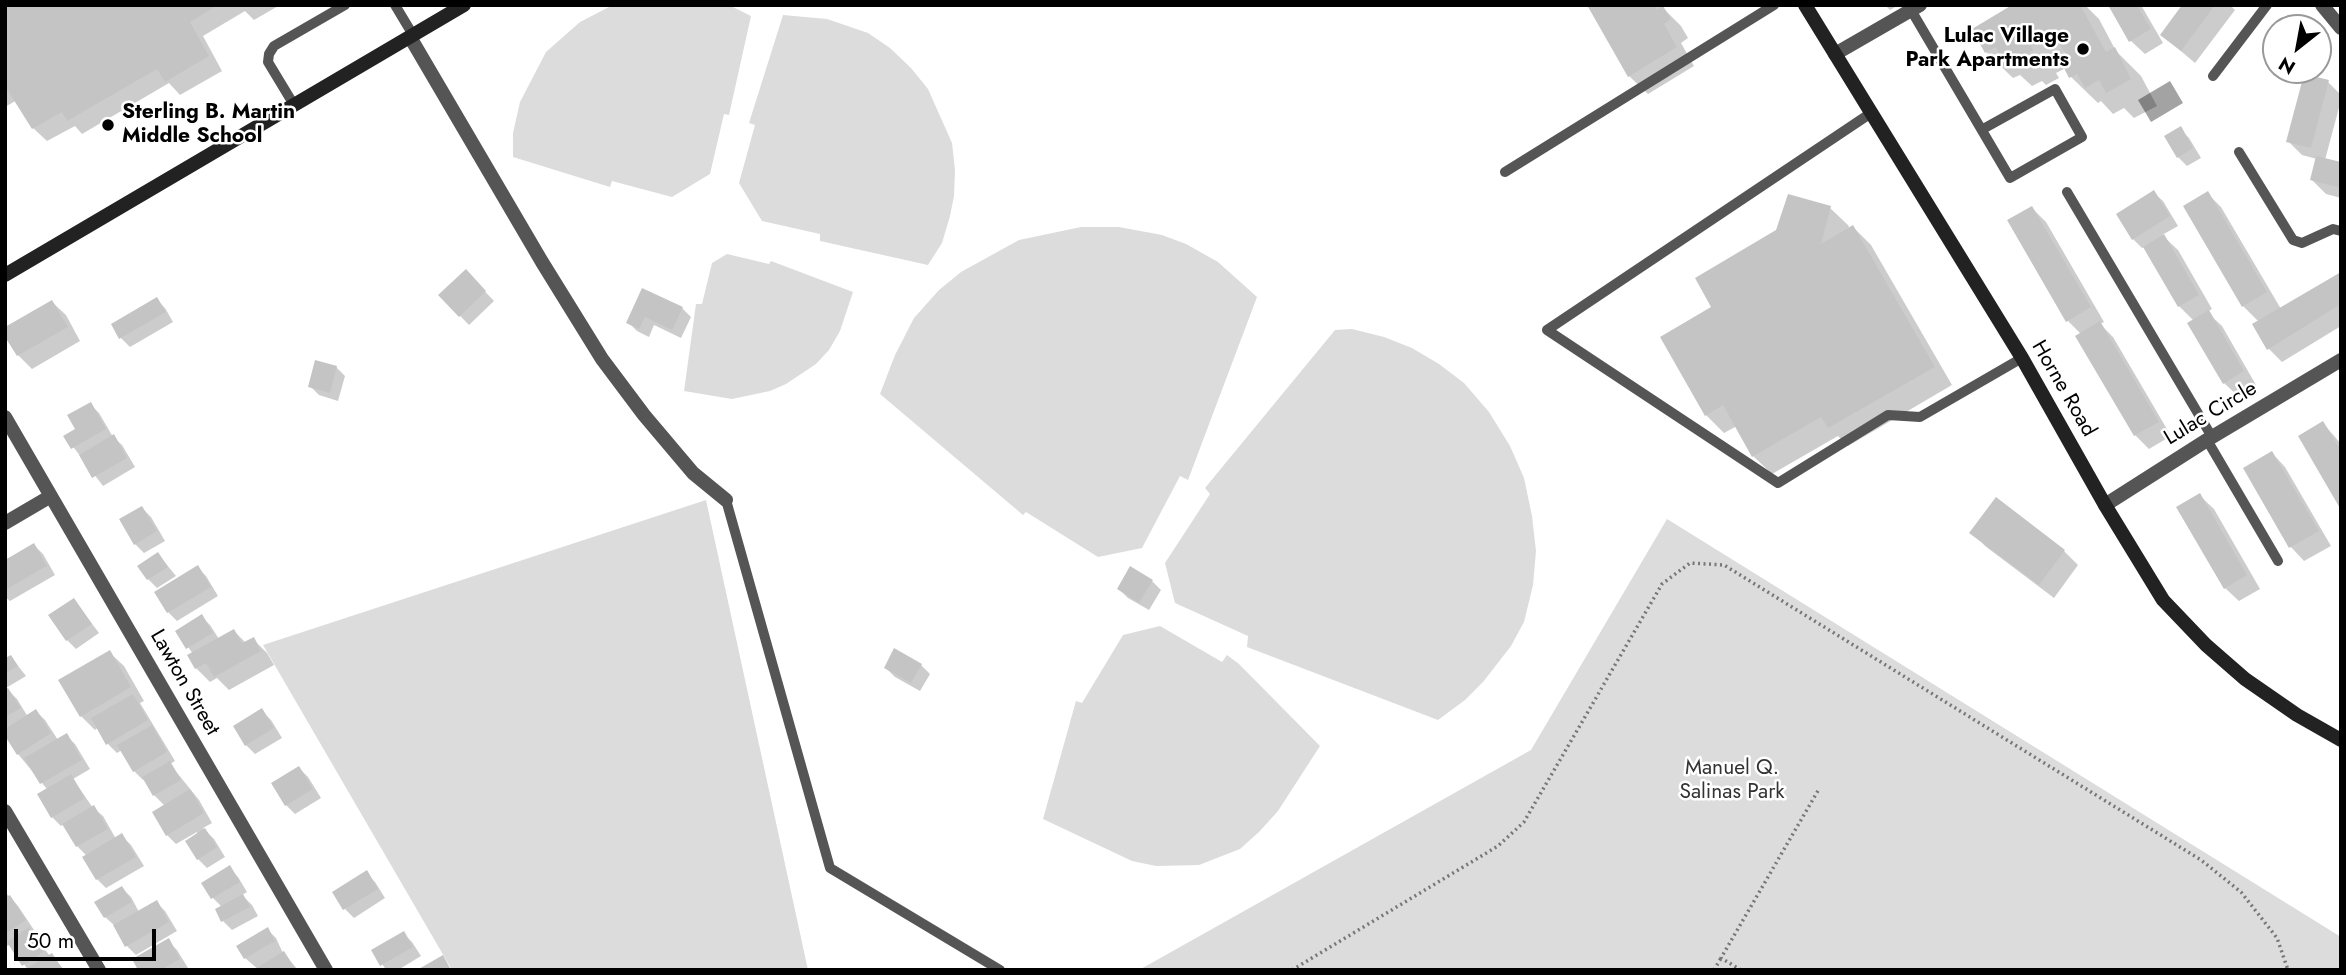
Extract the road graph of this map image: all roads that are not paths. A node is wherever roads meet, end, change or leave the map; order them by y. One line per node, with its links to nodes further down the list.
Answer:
1 (345, 5): 13 (lane)
2 (395, 5): 10 (lane)
3 (1774, 5): 17 (lane)
4 (1805, 5): 11 (main road, Horne Road)
5 (2267, 5): 12 (lane)
6 (2322, 5): 9 (street)
7 (460, 6): 10 (main road)
8 (1915, 8): 11 (street); 15 (lane)
9 (2341, 27)
10 (412, 36): 13 (main road); 26 (street)
11 (1835, 54): 14 (main road, Horne Road)
12 (2213, 76)
13 (294, 105): 20 (main road)
14 (1871, 113): 21 (main road, Horne Road); 21 (lane)
15 (1983, 129): 15 (lane)
16 (2239, 152): 19 (lane)
17 (1505, 172)
18 (2067, 192): 24 (lane)
19 (2341, 231)
20 (5, 275)
21 (2022, 358): 27 (main road, Horne Road)
22 (2338, 367): 24 (street, Lulac Circle)
23 (5, 418): 25 (street, Lawton Street)
24 (2210, 438): 27 (street, Lulac Circle); 29 (lane)
25 (51, 496): 28 (street); 33 (street, Lawton Street)
26 (726, 500): 34 (lane)
27 (2105, 505): 30 (main road, Horne Road)
28 (5, 523)
29 (2278, 561)
30 (2341, 740)
31 (5, 811): 32 (street)
32 (99, 970)
33 (326, 970)
34 (1000, 970)

